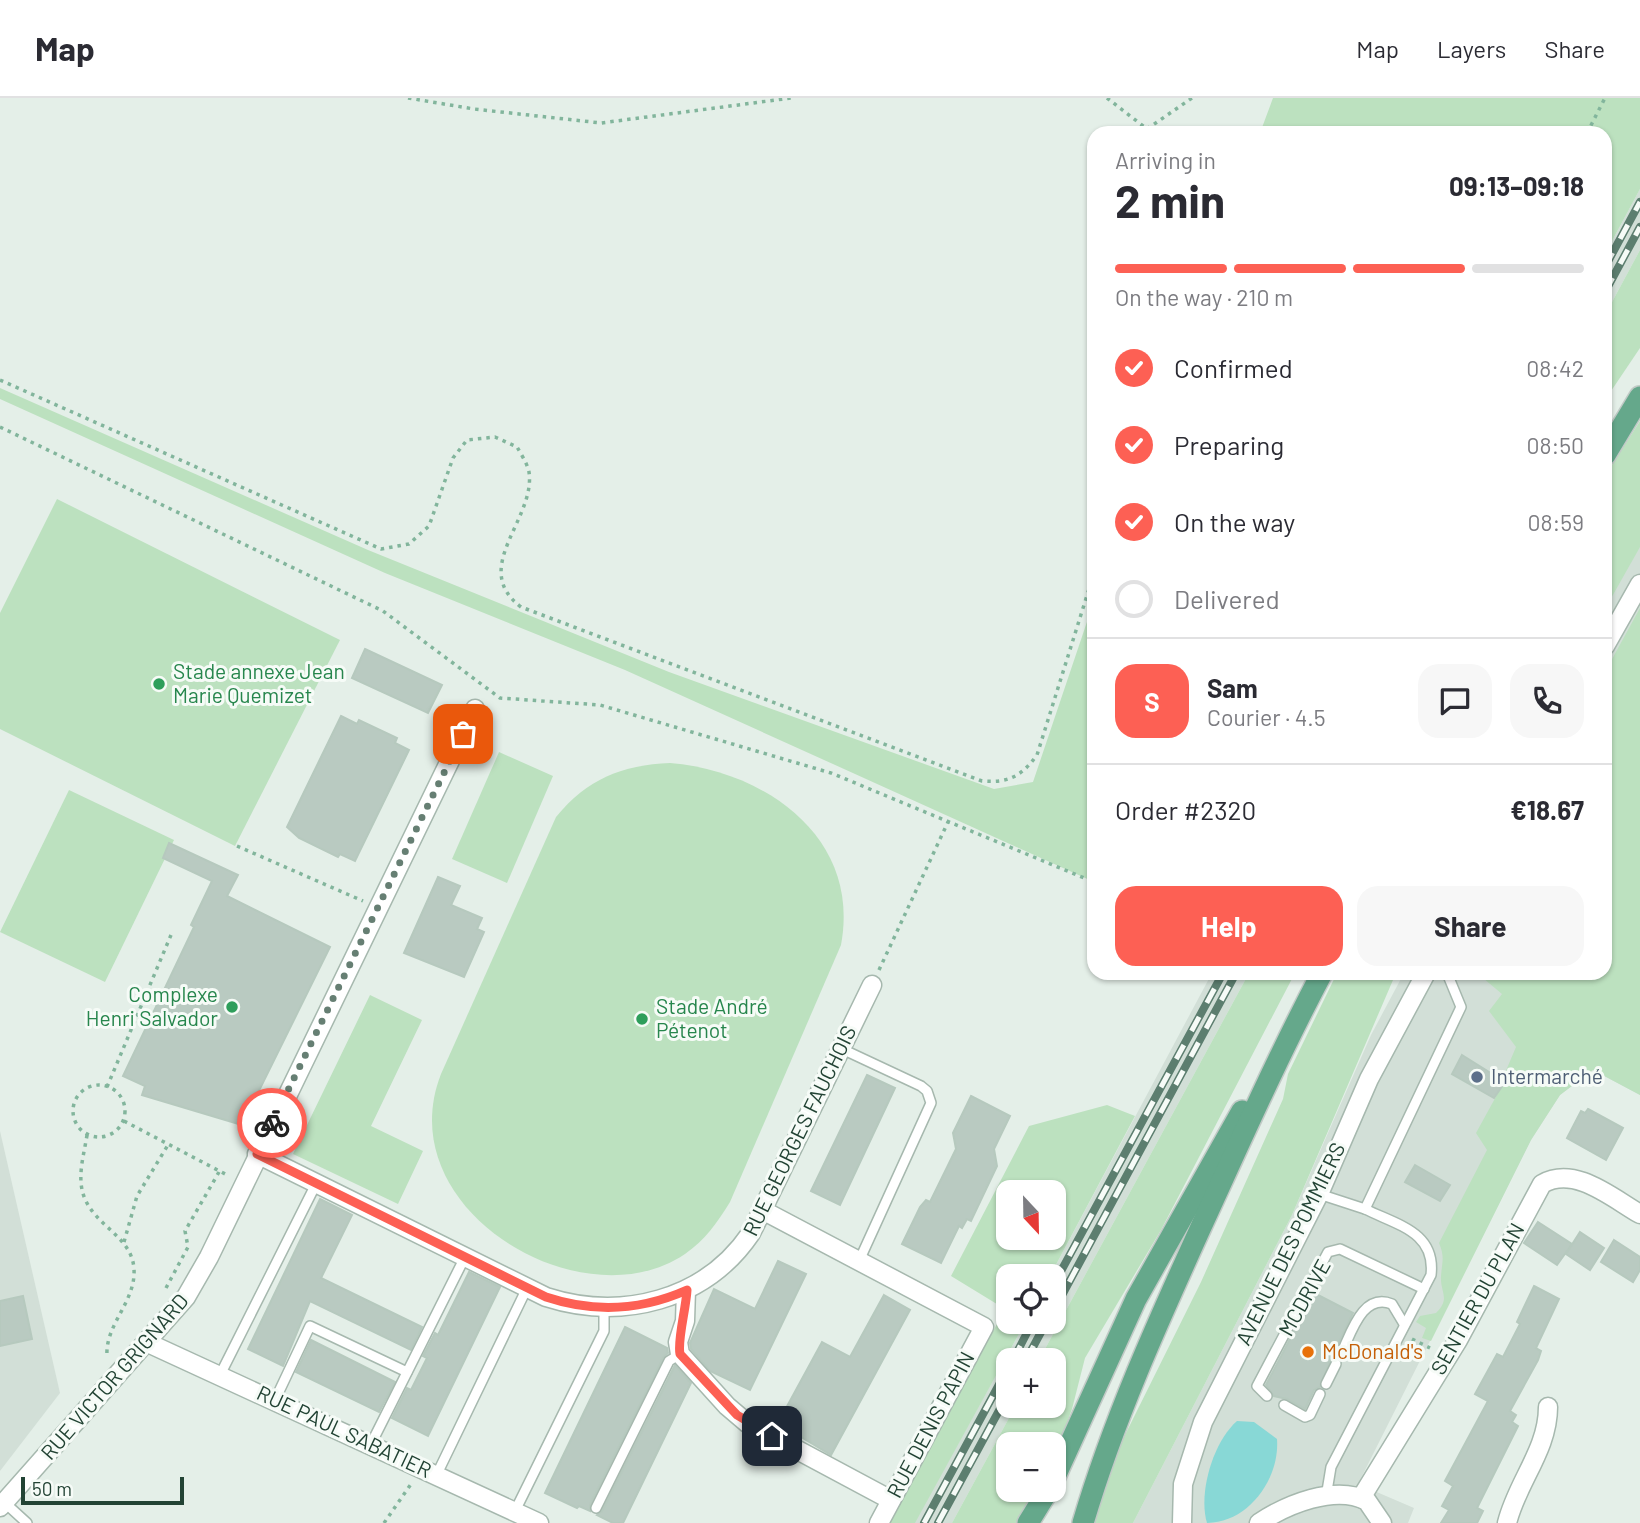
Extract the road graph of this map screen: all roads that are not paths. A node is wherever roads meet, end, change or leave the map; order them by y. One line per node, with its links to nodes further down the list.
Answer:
1 (1640, 397): 2 (main road)
2 (1612, 443)
3 (1640, 584): 4 (street)
4 (1612, 634)
5 (475, 709): 12 (street, RUE VICTOR GRIGNARD)
6 (1318, 980): 11 (main road)
7 (1422, 980): 14 (street, AVENUE DES POMMIERS)
8 (1450, 980): 15 (lane)
9 (872, 985): 10 (street, RUE GEORGES FAUCHOIS)
10 (842, 1049): 16 (street, RUE GEORGES FAUCHOIS); 19 (lane)
11 (1281, 1050): 38 (main road); 51 (main road)
12 (257, 1154): 13 (street, RUE GEORGES FAUCHOIS); 25 (street, RUE VICTOR GRIGNARD)
13 (316, 1184): 18 (street, RUE GEORGES FAUCHOIS); 30 (lane)
14 (1319, 1194): 15 (lane); 52 (street, AVENUE DES POMMIERS)
15 (1365, 1209): 21 (lane)
16 (764, 1211): 19 (street); 22 (street, RUE GEORGES FAUCHOIS)
17 (1640, 1214): 41 (street, SENTIER DU PLAN)
18 (465, 1257): 20 (street, RUE GEORGES FAUCHOIS); 29 (lane)
19 (859, 1261): 42 (street, RUE DENIS PAPIN)
20 (527, 1288): 23 (street, RUE GEORGES FAUCHOIS); 39 (lane)
21 (1424, 1289): 24 (lane); 33 (lane, MCDRIVE)
22 (687, 1290): 23 (street, RUE GEORGES FAUCHOIS); 26 (street)
23 (604, 1308): 46 (lane)
24 (1405, 1324): 27 (lane); 40 (lane)
25 (148, 1343): 30 (street, RUE PAUL SABATIER); 44 (street, RUE VICTOR GRIGNARD)
26 (680, 1354): 42 (street); 45 (lane)
27 (1341, 1354)
28 (1336, 1364): 31 (lane)
29 (407, 1372): 34 (lane); 37 (lane)
30 (220, 1375): 34 (street, RUE PAUL SABATIER)
31 (1326, 1384)
32 (1320, 1394): 35 (lane)
33 (1267, 1396)
34 (275, 1400): 37 (street, RUE PAUL SABATIER)
35 (1284, 1405)
36 (1548, 1407): 55 (street)
37 (371, 1444): 39 (street, RUE PAUL SABATIER)
38 (1066, 1453)
39 (437, 1474): 46 (street, RUE PAUL SABATIER)
40 (1326, 1497): 41 (street); 53 (street)
41 (1361, 1498): 54 (street)
42 (891, 1500): 49 (street, RUE DENIS PAPIN)
43 (1041, 1502): 50 (main road)
44 (2, 1505): 47 (lane)
45 (596, 1508)
46 (515, 1511): 48 (street, RUE PAUL SABATIER)
47 (27, 1523)
48 (539, 1523)
49 (879, 1523)
50 (1028, 1523)
51 (1083, 1523)
52 (1182, 1523)
53 (1259, 1523)
54 (1382, 1523)
55 (1507, 1523)

